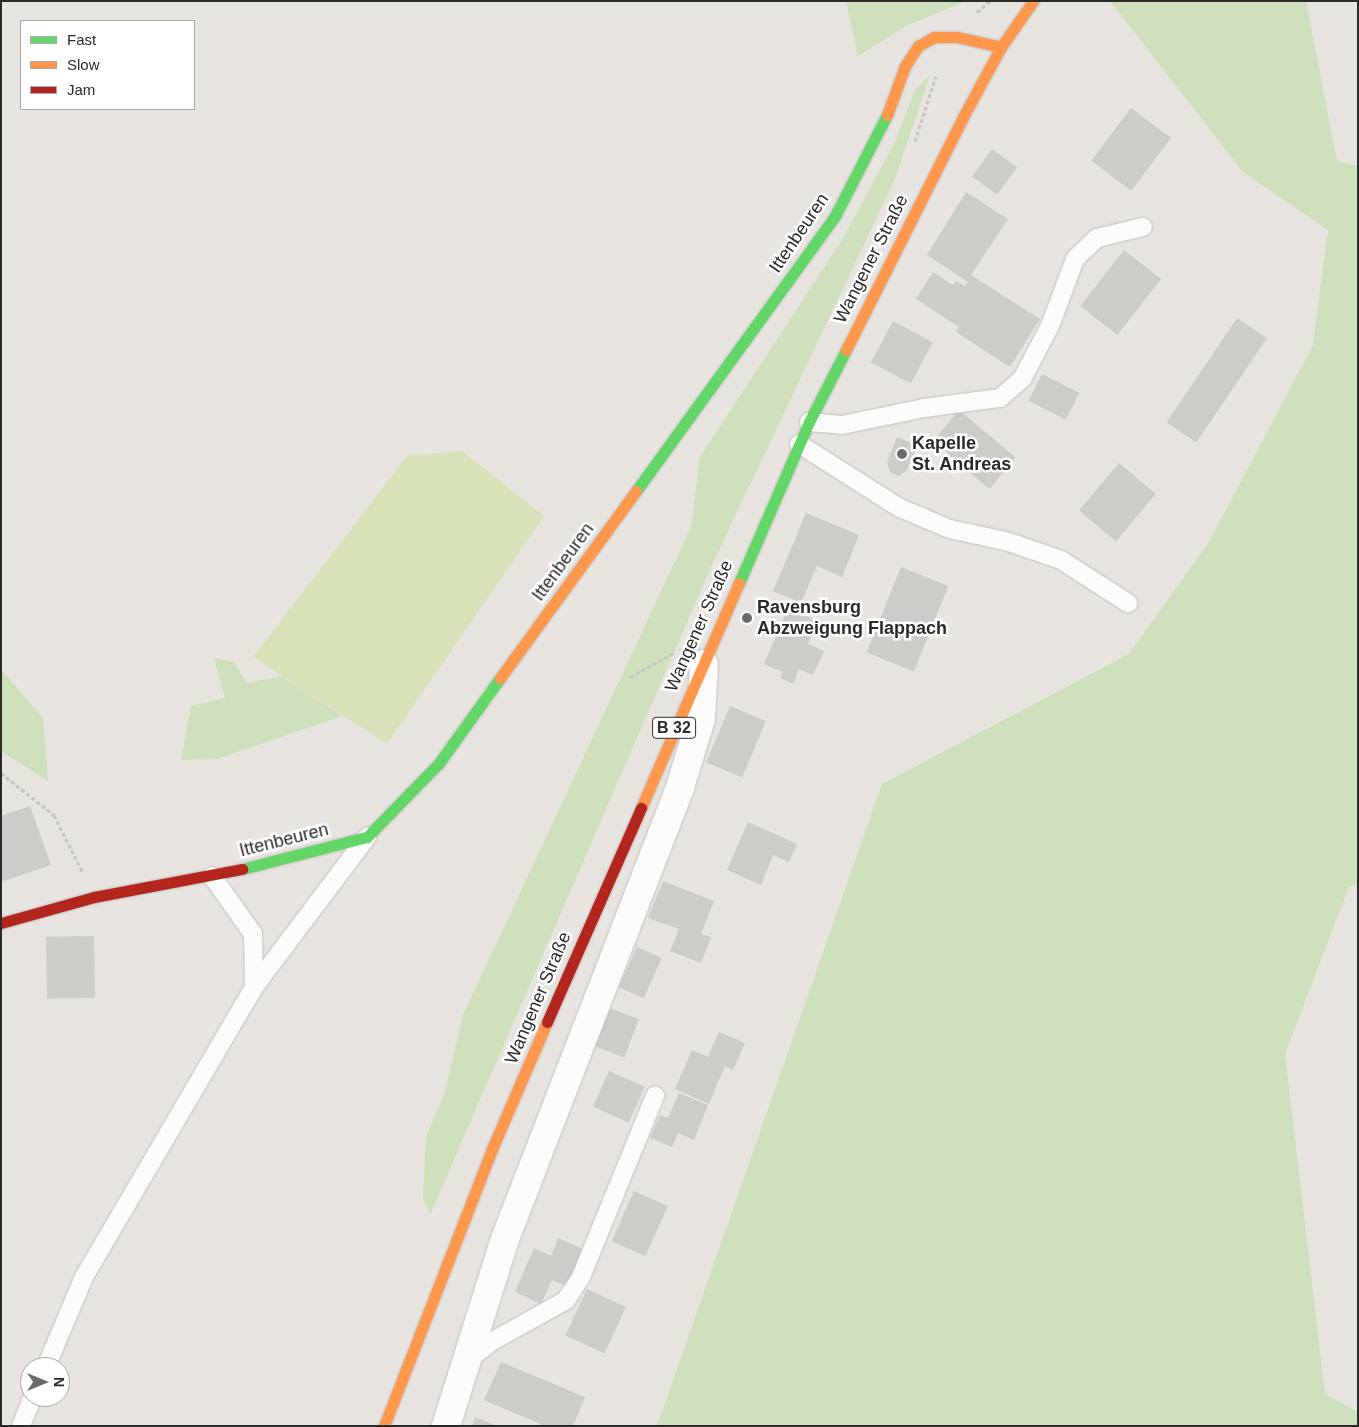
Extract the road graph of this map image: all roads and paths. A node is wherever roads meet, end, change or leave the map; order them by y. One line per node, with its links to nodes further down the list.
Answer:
1 (1032, 1): 2 (main road, Wangener Straße / B 32)
2 (1001, 47): 4 (main road, Wangener Straße / B 32); 10 (main road, Ittenbeuren)
3 (1143, 227): 4 (lane)
4 (808, 422): 5 (main road, Wangener Straße / B 32)
5 (799, 444): 6 (lane); 7 (main road, Wangener Straße / B 32)
6 (1128, 603)
7 (694, 652): 8 (path); 17 (street); 20 (main road, Wangener Straße / B 32)
8 (630, 677)
9 (1, 773): 12 (path)
10 (367, 837): 11 (main road, Ittenbeuren); 14 (lane)
11 (212, 876): 12 (main road, Ittenbeuren); 14 (lane)
12 (94, 897): 13 (main road, Ittenbeuren)
13 (1, 923)
14 (254, 987): 16 (lane)
15 (655, 1096): 17 (lane)
16 (50, 1357)
17 (466, 1362): 21 (street)
18 (29, 1407): 19 (lane)
19 (21, 1426)
20 (384, 1426)
21 (446, 1426)

